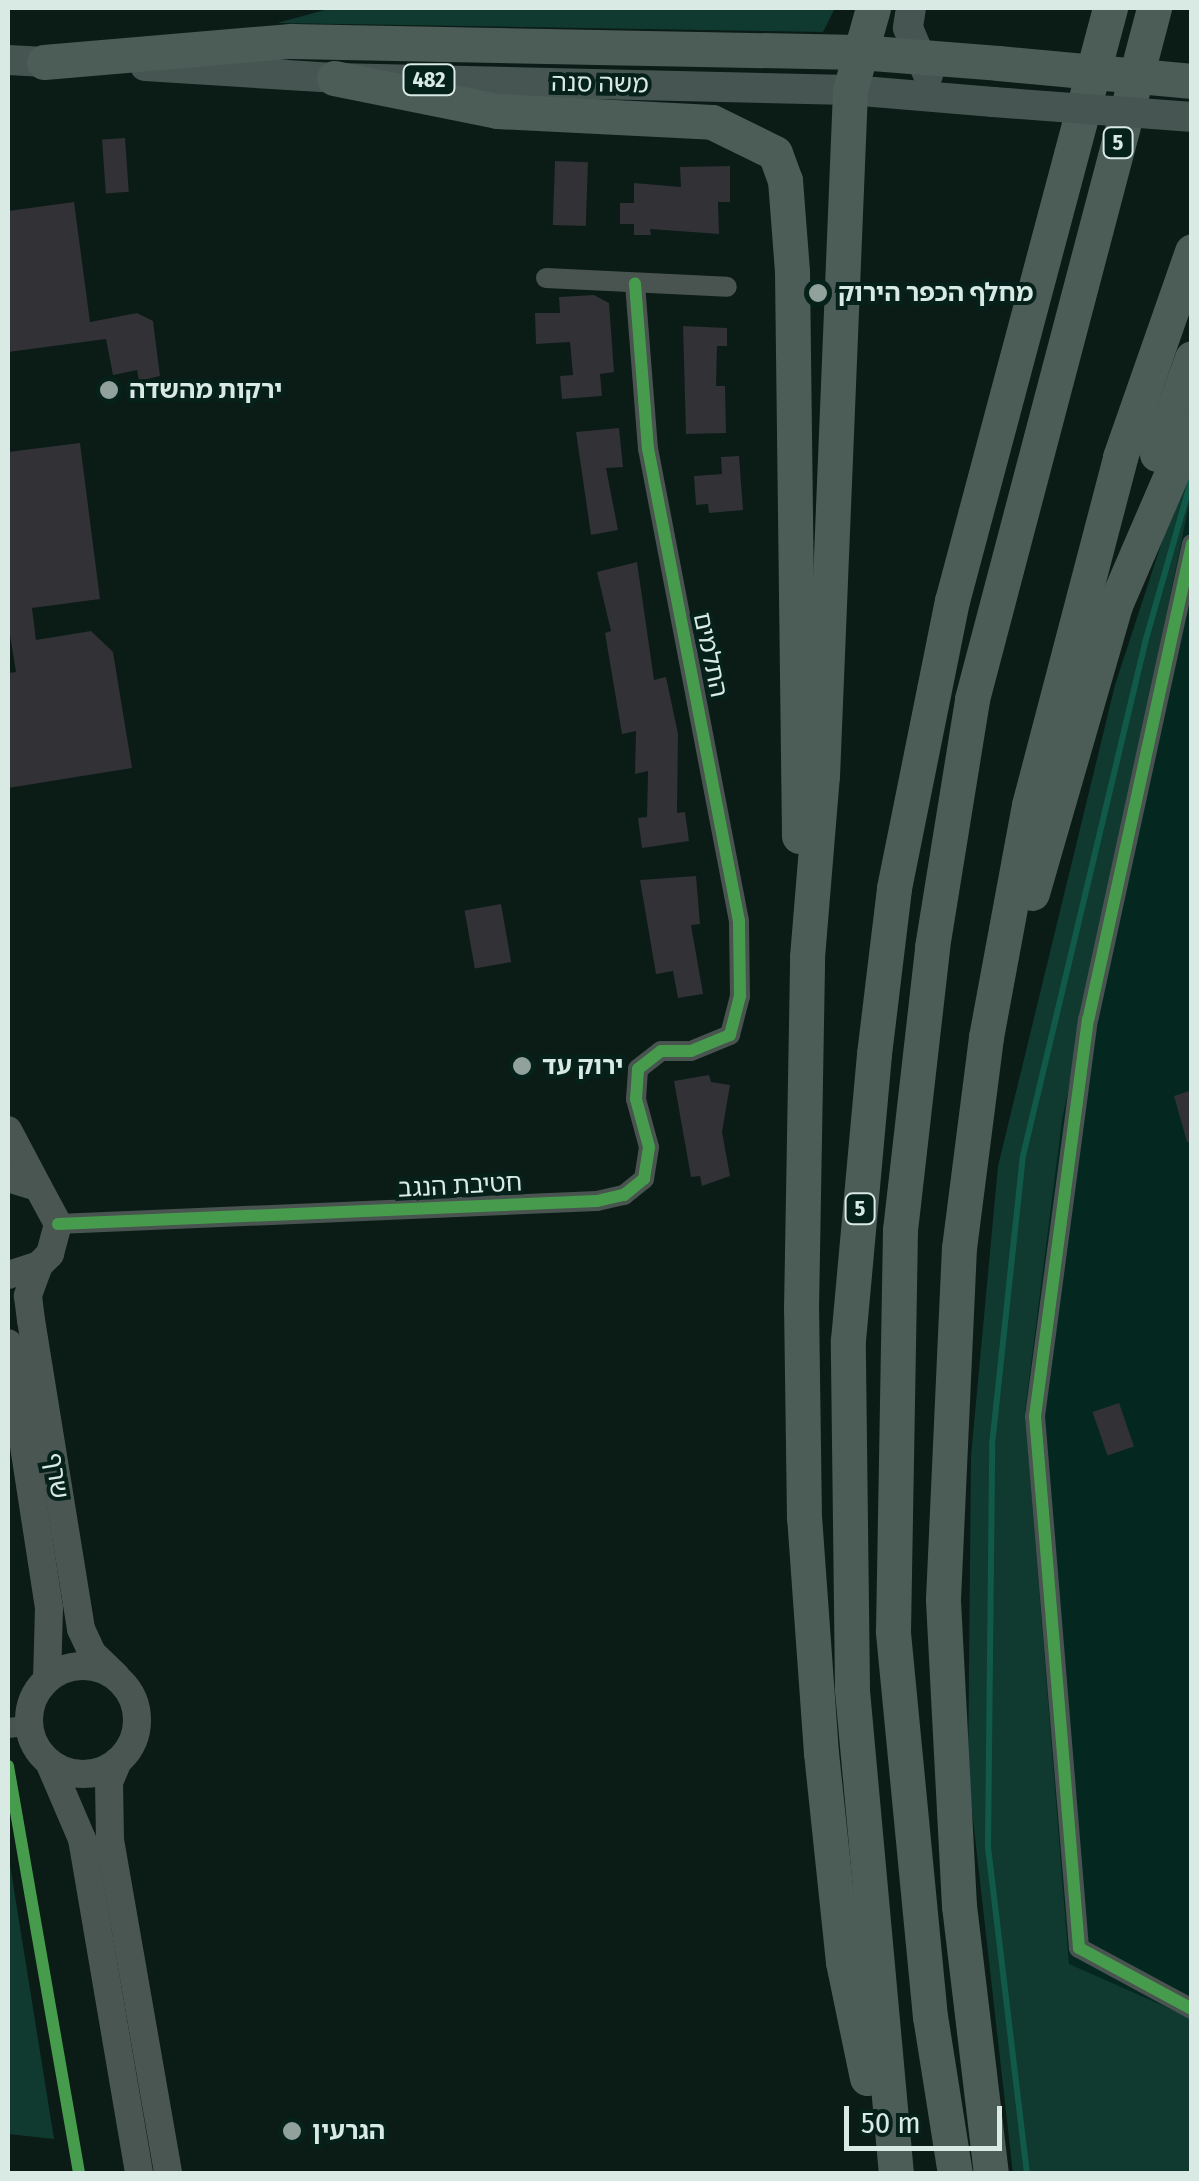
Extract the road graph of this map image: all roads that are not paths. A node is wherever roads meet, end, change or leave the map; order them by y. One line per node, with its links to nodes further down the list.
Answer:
1 (872, 8): 5 (highway)
2 (911, 8): 6 (main road)
3 (1110, 8): 41 (highway, 5)
4 (1154, 8): 42 (highway, 5)
5 (858, 52): 6 (highway); 8 (highway); 11 (highway)
6 (917, 58): 10 (highway, bridge); 12 (main road)
7 (8, 60): 8 (main road, משה סנה / 482)
8 (44, 62): 9 (main road, משה סנה / 482)
9 (334, 78): 11 (main road, משה סנה / 482); 22 (highway)
10 (1192, 81)
11 (850, 90): 12 (main road, משה סנה / 482); 22 (highway)
12 (958, 99): 13 (main road, משה סנה / 482, bridge)
13 (1192, 117)
14 (1192, 251): 24 (highway)
15 (546, 278): 16 (street)
16 (635, 284): 17 (street); 23 (street, התלמים)
17 (726, 287)
18 (1192, 358): 21 (highway)
19 (1192, 426): 21 (highway)
20 (1192, 544): 37 (street)
21 (1114, 604): 24 (highway)
22 (808, 956): 40 (highway)
23 (730, 1034): 28 (street, חטיבת הנגב)
24 (986, 1038): 43 (highway)
25 (8, 1130): 27 (street)
26 (8, 1178): 27 (street)
27 (38, 1188): 28 (street)
28 (58, 1224): 29 (street, שרף)
29 (39, 1265): 30 (street); 32 (street, שרף)
30 (8, 1274)
31 (8, 1343): 33 (street, שרף)
32 (116, 1676): 33 (street); 35 (street)
33 (47, 1679): 34 (street)
34 (18, 1727): 36 (street)
35 (118, 1761): 36 (street); 39 (street)
36 (49, 1762): 38 (street)
37 (1192, 2009)
38 (139, 2174)
39 (168, 2174)
40 (886, 2174)
41 (896, 2174)
42 (955, 2174)
43 (991, 2174)

